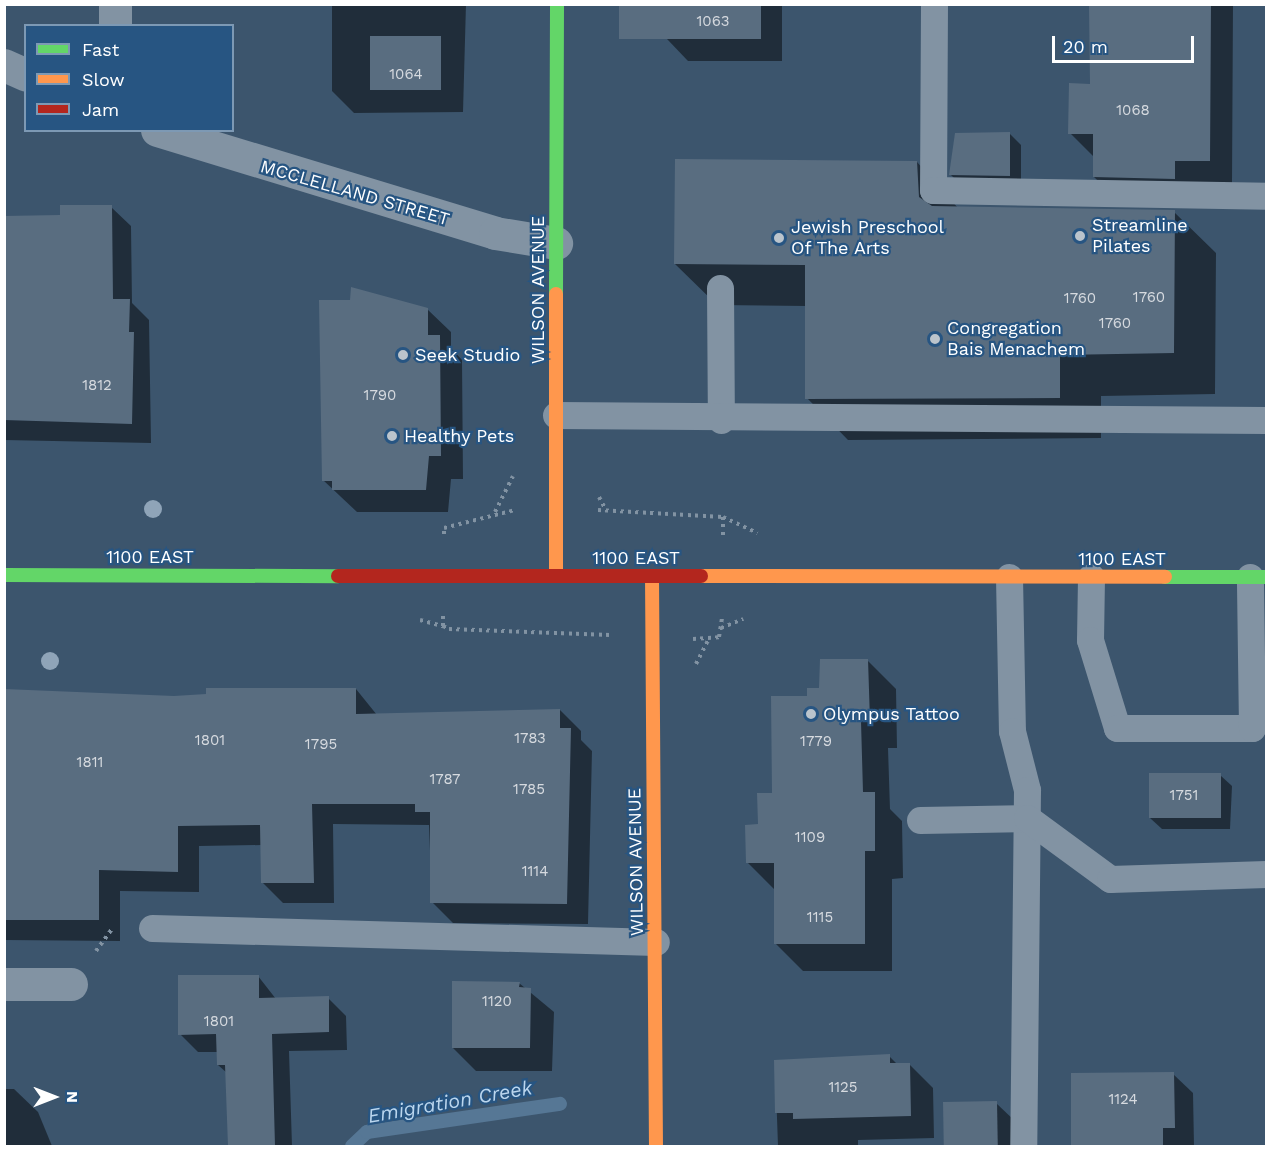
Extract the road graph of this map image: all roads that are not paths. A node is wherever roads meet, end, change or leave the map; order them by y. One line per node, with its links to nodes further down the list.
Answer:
1 (116, 4): 4 (street)
2 (557, 4): 9 (street, WILSON AVENUE)
3 (934, 4): 8 (lane)
4 (115, 24)
5 (4, 65): 6 (street)
6 (24, 74)
7 (164, 132): 9 (street, MCCLELLAND STREET)
8 (1266, 196)
9 (556, 243): 11 (street, WILSON AVENUE)
10 (720, 288): 12 (lane)
11 (556, 416): 12 (lane); 15 (street, WILSON AVENUE)
12 (721, 420): 13 (lane)
13 (1266, 420)
14 (4, 575): 15 (street, 1100 EAST)
15 (556, 576): 16 (street, 1100 EAST)
16 (652, 576): 17 (street, 1100 EAST); 26 (street, WILSON AVENUE)
17 (1009, 577): 18 (street, 1100 EAST); 22 (lane)
18 (1090, 577): 19 (street, 1100 EAST); 21 (lane)
19 (1258, 577): 20 (lane)
20 (1259, 695): 21 (lane)
21 (1259, 736)
22 (1027, 818): 23 (lane); 24 (lane); 30 (lane)
23 (920, 820)
24 (1266, 873)
25 (152, 928): 26 (lane)
26 (656, 942): 29 (street, WILSON AVENUE)
27 (4, 984): 28 (street)
28 (71, 984)
29 (656, 1146)
30 (1023, 1146)

